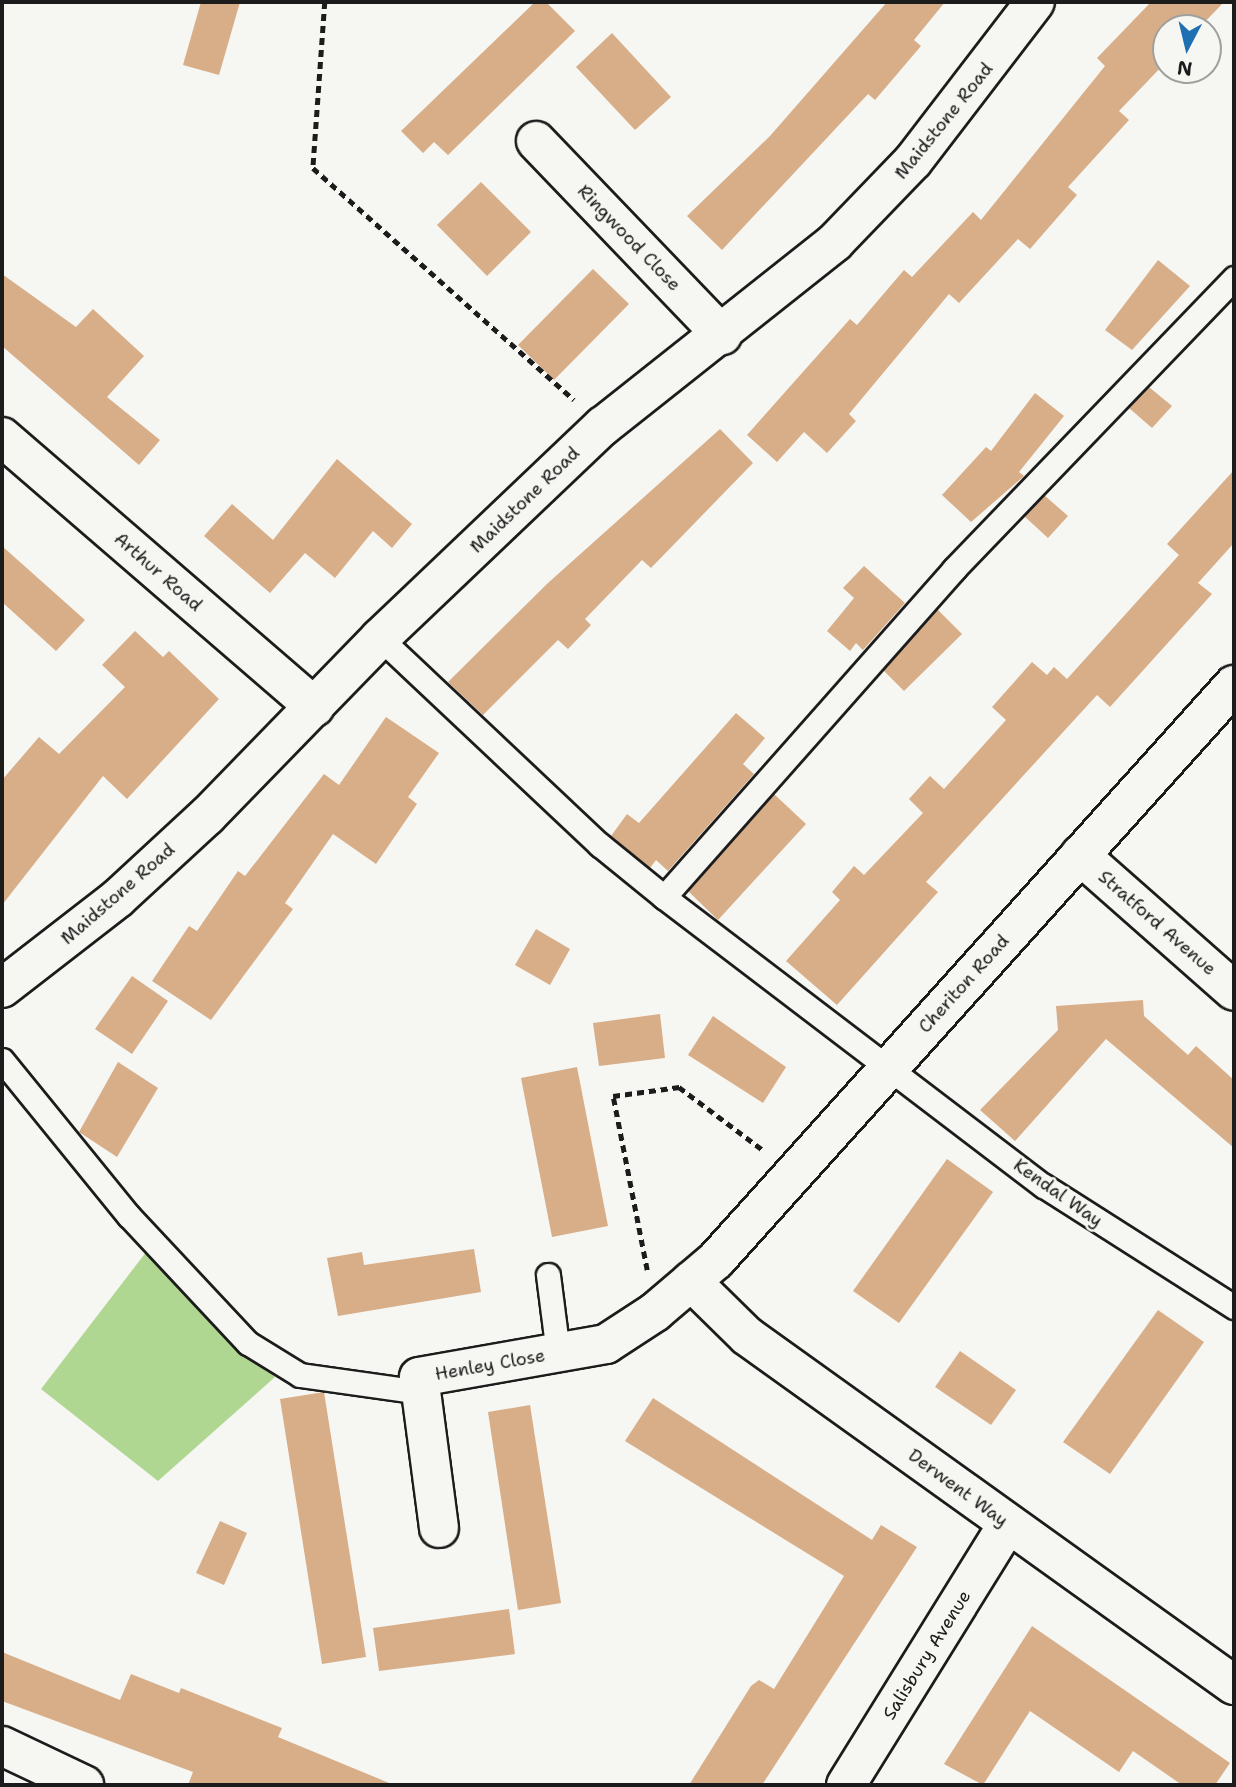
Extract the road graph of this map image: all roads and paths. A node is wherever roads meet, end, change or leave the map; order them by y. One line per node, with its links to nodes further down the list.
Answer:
1 (325, 2): 6 (path)
2 (1035, 2): 5 (street, Maidstone Road)
3 (536, 141): 5 (street, Ringwood Close)
4 (1234, 278): 12 (lane)
5 (722, 335): 6 (street, Maidstone Road)
6 (603, 426): 8 (street, Maidstone Road)
7 (2, 438): 10 (street, Arthur Road)
8 (380, 638): 10 (street, Maidstone Road); 12 (lane, Kendal Way)
9 (1234, 685): 11 (street, Cheriton Road)
10 (315, 707): 13 (street, Maidstone Road)
11 (1080, 855): 14 (street, Stratford Avenue); 16 (street, Cheriton Road)
12 (664, 897): 16 (lane, Kendal Way)
13 (2, 988)
14 (1234, 991)
15 (2, 1060): 23 (lane)
16 (891, 1066): 17 (street, Cheriton Road); 20 (lane, Kendal Way)
17 (794, 1174): 19 (street, Cheriton Road); 21 (path)
18 (548, 1275): 22 (lane)
19 (691, 1281): 21 (street, Henley Close); 24 (street, Derwent Way)
20 (1234, 1307)
21 (655, 1312): 22 (street, Henley Close)
22 (558, 1353): 23 (street, Henley Close)
23 (421, 1392): 25 (street, Henley Close)
24 (1008, 1524): 26 (street, Derwent Way); 30 (street, Salisbury Avenue)
25 (439, 1528)
26 (1234, 1685)
27 (2, 1746): 28 (street)
28 (31, 1773): 29 (street)
29 (84, 1785)
30 (846, 1785)

